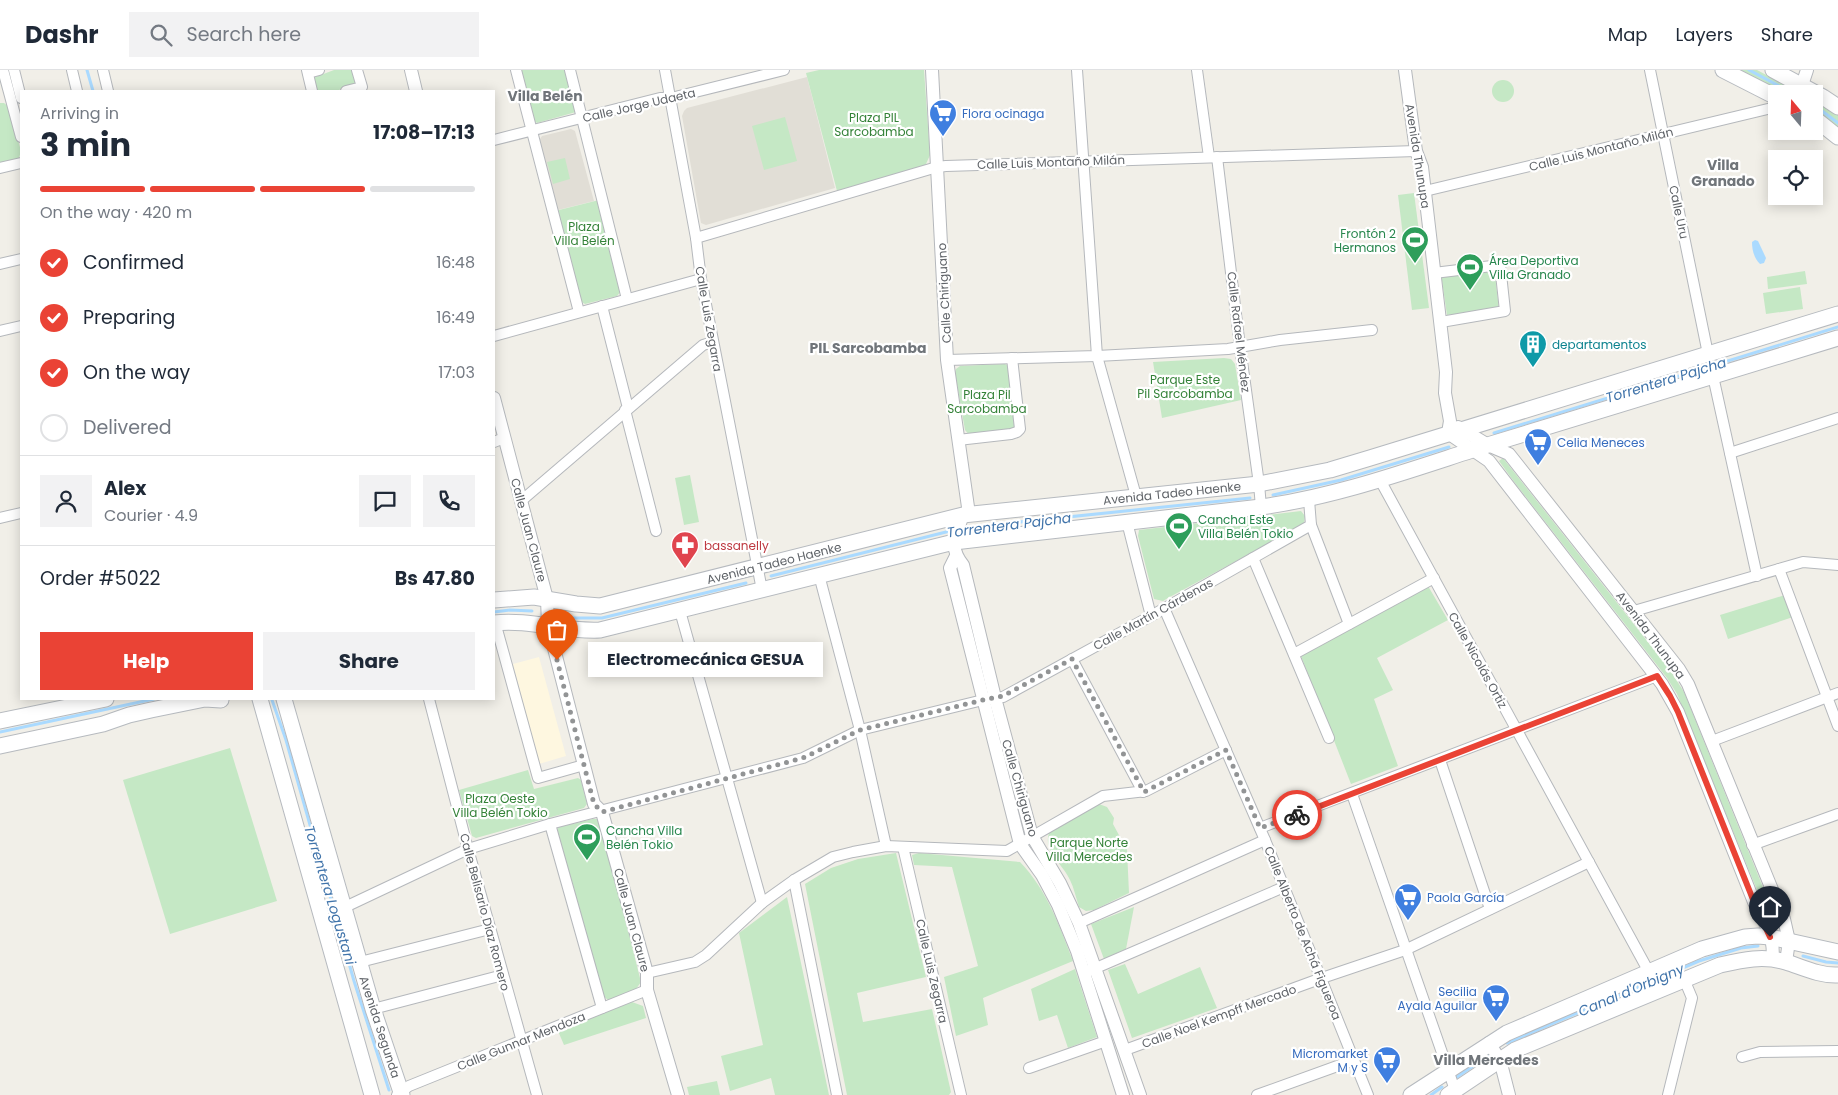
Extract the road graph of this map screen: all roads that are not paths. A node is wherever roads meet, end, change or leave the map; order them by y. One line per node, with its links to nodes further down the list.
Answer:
1 (3, 70): 28 (street)
2 (14, 70): 28 (street)
3 (72, 70): 22 (street)
4 (102, 70): 23 (street)
5 (319, 70): 20 (street)
6 (358, 70): 25 (street)
7 (411, 70): 26 (street)
8 (516, 70): 35 (street)
9 (570, 70): 33 (street)
10 (665, 70): 29 (street, Calle Luis Zegarra)
11 (784, 70): 29 (street, Calle Jorge Udaeta)
12 (932, 70): 44 (street, Calle Chiriguano)
13 (1077, 70): 42 (street)
14 (1197, 70): 41 (street, Calle Rafael Méndez)
15 (1405, 70): 40 (street, Avenida Thunupa)
16 (1650, 70): 37 (street, Calle Uru)
17 (1723, 70): 27 (main road)
18 (1772, 70): 21 (main road)
19 (1807, 70): 21 (street)
20 (307, 72): 24 (street)
21 (1802, 85)
22 (77, 90)
23 (108, 90)
24 (312, 90)
25 (350, 90)
26 (416, 90)
27 (1768, 93)
28 (13, 97): 36 (street)
29 (671, 98): 33 (street, Calle Jorge Udaeta); 47 (street, Calle Luis Zegarra)
30 (1823, 98): 31 (main road)
31 (1838, 107)
32 (1768, 109): 37 (street, Calle Luis Montaño Milán)
33 (582, 117): 35 (street, Calle Jorge Udaeta); 52 (street)
34 (1823, 125): 38 (main road)
35 (532, 130): 39 (street, Calle Jorge Udaeta); 54 (street)
36 (20, 131)
37 (1663, 134): 46 (street, Calle Luis Montaño Milán); 64 (street, Calle Uru)
38 (1838, 137)
39 (495, 140)
40 (1416, 151): 41 (street, Calle Luis Montaño Milán); 46 (street, Avenida Thunupa)
41 (1213, 157): 42 (street, Calle Luis Montaño Milán); 63 (street, Calle Rafael Méndez)
42 (1084, 161): 44 (street, Calle Luis Montaño Milán); 65 (street)
43 (20, 163): 45 (street)
44 (937, 167): 47 (street, Calle Luis Montaño Milán); 67 (street, Calle Chiriguano)
45 (0, 168)
46 (1425, 191): 50 (street, Avenida Thunupa)
47 (696, 238): 51 (street, Calle Luis Zegarra)
48 (20, 260): 49 (street)
49 (0, 264)
50 (1434, 273): 56 (street, Avenida Thunupa); 56 (street)
51 (701, 279): 52 (street); 62 (street, Calle Luis Zegarra)
52 (627, 299): 53 (street)
53 (602, 306): 54 (street); 70 (street)
54 (579, 312): 60 (street)
55 (1838, 314): 64 (main road, Avenida Tadeo Haenke)
56 (1441, 322): 72 (street, Avenida Thunupa)
57 (20, 326): 59 (street)
58 (1372, 330): 63 (street)
59 (0, 332)
60 (495, 336)
61 (1838, 338): 68 (main road, Avenida Tadeo Haenke)
62 (713, 342): 70 (street); 92 (street, Calle Luis Zegarra)
63 (1240, 348): 65 (street); 79 (street, Calle Rafael Méndez)
64 (1708, 354): 72 (main road, Avenida Tadeo Haenke)
65 (1098, 356): 66 (street); 80 (street)
66 (1012, 358): 67 (street); 74 (street)
67 (947, 360): 74 (street, Calle Chiriguano)
68 (1713, 376): 75 (main road, Avenida Tadeo Haenke); 77 (street)
69 (495, 406): 73 (street, Calle Juan Claure)
70 (626, 409): 82 (street); 88 (street)
71 (1838, 418): 77 (street)
72 (1453, 428): 75 (street, Avenida Thunupa); 76 (street, Avenida Thunupa); 79 (main road, Avenida Tadeo Haenke)
73 (499, 440): 82 (street, Calle Juan Claure)
74 (958, 440): 89 (street, Calle Chiriguano)
75 (1488, 445): 76 (main road, Avenida Tadeo Haenke); 102 (street, Avenida Thunupa)
76 (1473, 450): 78 (main road, Avenida Tadeo Haenke); 110 (street, Avenida Thunupa)
77 (1730, 453): 95 (street)
78 (1380, 480): 81 (main road, Avenida Tadeo Haenke); 96 (street, Calle Nicolás Ortiz)
79 (1260, 487): 80 (main road, Avenida Tadeo Haenke); 83 (street, Calle Rafael Méndez)
80 (1136, 496): 89 (main road, Avenida Tadeo Haenke)
81 (1309, 500): 83 (main road, Avenida Tadeo Haenke); 87 (street)
82 (521, 501): 98 (street, Calle Juan Claure)
83 (1261, 505): 86 (main road, Avenida Tadeo Haenke)
84 (20, 513): 85 (street)
85 (0, 518)
86 (1127, 522): 89 (main road, Avenida Tadeo Haenke); 103 (street)
87 (1311, 525): 90 (street, Calle Martín Cárdenas); 105 (street)
88 (656, 531)
89 (960, 531): 92 (main road, Avenida Tadeo Haenke); 94 (main road, Avenida Tadeo Haenke); 112 (street, Calle Chiriguano)
90 (1254, 558): 100 (street, Calle Martín Cárdenas); 108 (street)
91 (1838, 566): 93 (street)
92 (756, 568): 97 (street, Calle Luis Zegarra); 98 (main road, Avenida Tadeo Haenke)
93 (1779, 569): 95 (street); 111 (street)
94 (819, 575): 97 (main road, Avenida Tadeo Haenke); 120 (street)
95 (1757, 576): 102 (street)
96 (1434, 578): 105 (street); 121 (street, Calle Nicolás Ortiz)
97 (762, 590): 101 (main road, Avenida Tadeo Haenke)
98 (547, 599): 99 (main road, Avenida Tadeo Haenke); 107 (street, Calle Juan Claure)
99 (495, 600)
100 (1164, 608): 103 (street, Calle Martín Cárdenas); 125 (street, Calle Alberto de Achá Figueroa)
101 (680, 611): 107 (main road, Avenida Tadeo Haenke); 128 (street)
102 (1634, 611): 123 (street, Avenida Thunupa)
103 (1151, 616): 109 (street, Calle Martín Cárdenas)
104 (495, 622): 107 (main road, Avenida Tadeo Haenke)
105 (1349, 624): 108 (street)
106 (495, 626): 127 (street)
107 (548, 626): 127 (street, Calle Juan Claure)
108 (1294, 654): 122 (street)
109 (1072, 659): 112 (street, Calle Martín Cárdenas); 129 (street)
110 (1657, 676): 121 (street); 150 (street, Avenida Thunupa)
111 (1833, 695): 119 (street); 123 (street)
112 (989, 699): 120 (street, Calle Martín Cárdenas); 135 (street, Calle Chiriguano); 137 (street, Calle Chiriguano)
113 (101, 700): 118 (main road)
114 (225, 700): 124 (main road)
115 (260, 700): 179 (main road, Avenida Segunda)
116 (284, 700): 146 (main road, Avenida Segunda)
117 (429, 700): 141 (street, Calle Belisario Díaz Romero)
118 (0, 721)
119 (1838, 726)
120 (860, 730): 128 (street, Calle Martín Cárdenas); 139 (street)
121 (1517, 731): 126 (street); 142 (street, Calle Nicolás Ortiz)
122 (1329, 738)
123 (1712, 741): 138 (street, Avenida Thunupa)
124 (0, 746)
125 (1226, 750): 129 (street); 134 (street, Calle Alberto de Achá Figueroa)
126 (1440, 760): 130 (street); 147 (street)
127 (584, 765): 131 (street, Calle Juan Claure)
128 (727, 779): 131 (street, Calle Martín Cárdenas); 145 (street)
129 (1144, 792): 135 (street)
130 (1352, 794): 134 (street); 152 (street)
131 (602, 812): 133 (street, Calle Martín Cárdenas); 159 (street, Calle Juan Claure)
132 (1838, 814): 138 (street)
133 (550, 824): 141 (street, Calle Martín Cárdenas); 165 (street)
134 (1260, 828): 136 (street, Calle Alberto de Achá Figueroa)
135 (1032, 836): 137 (street); 148 (street, Calle Chiriguano)
136 (1266, 840): 144 (street, Calle Alberto de Achá Figueroa); 148 (street)
137 (1020, 844): 140 (street); 158 (street, Calle Chiriguano)
138 (1752, 845): 151 (street, Avenida Thunupa)
139 (886, 846): 140 (street); 143 (street)
140 (903, 847): 183 (street, Calle Luis Zegarra)
141 (468, 849): 146 (street, Calle Martín Cárdenas); 149 (street, Calle Belisario Díaz Romero)
142 (1589, 862): 147 (street, Calle Noel Kempff Mercado); 157 (street, Calle Nicolás Ortiz)
143 (794, 880): 145 (street); 182 (street)
144 (1284, 887): 156 (street); 162 (street, Calle Alberto de Achá Figueroa)
145 (762, 903): 159 (street)
146 (343, 908): 155 (main road, Avenida Segunda)
147 (1490, 909): 152 (street, Calle Noel Kempff Mercado)
148 (1079, 923): 156 (street, Calle Chiriguano)
149 (490, 929): 155 (street); 161 (street, Calle Belisario Díaz Romero)
150 (1770, 937): 151 (main road); 154 (street, Avenida Thunupa); 157 (main road)
151 (1789, 941): 153 (main road); 154 (street, Avenida Thunupa)
152 (1405, 950): 162 (street, Calle Noel Kempff Mercado); 176 (street)
153 (1838, 952)
154 (1779, 960): 160 (main road); 163 (main road)
155 (360, 962): 166 (main road, Avenida Segunda)
156 (1096, 968): 158 (street); 170 (street, Calle Chiriguano)
157 (1649, 972): 169 (main road)
158 (1083, 973): 168 (street, Calle Chiriguano)
159 (647, 974): 164 (street, Calle Juan Claure)
160 (1838, 975)
161 (502, 976): 166 (street); 167 (street, Calle Belisario Díaz Romero)
162 (1322, 978): 170 (street, Calle Noel Kempff Mercado); 173 (street, Calle Alberto de Achá Figueroa)
163 (1684, 979): 174 (main road); 190 (street)
164 (647, 990): 165 (street, Calle Gunnar Mendoza); 181 (street, Calle Juan Claure)
165 (602, 1008): 167 (street, Calle Gunnar Mendoza)
166 (373, 1010): 178 (main road, Avenida Segunda)
167 (522, 1041): 178 (street, Calle Gunnar Mendoza); 180 (street, Calle Belisario Díaz Romero)
168 (1106, 1041): 175 (street); 184 (street, Calle Chiriguano)
169 (1490, 1043): 174 (street); 176 (main road)
170 (1125, 1050): 185 (street, Calle Chiriguano)
171 (1838, 1051): 172 (street)
172 (1742, 1057)
173 (1354, 1060): 186 (street); 187 (street, Calle Alberto de Achá Figueroa)
174 (1500, 1060): 177 (main road); 189 (street)
175 (1029, 1068)
176 (1447, 1071): 177 (street); 188 (main road)
177 (1451, 1093)
178 (400, 1094)
179 (372, 1095)
180 (537, 1095)
181 (678, 1095)
182 (837, 1095)
183 (961, 1095)
184 (1123, 1095)
185 (1140, 1095)
186 (1257, 1095)
187 (1368, 1095)
188 (1411, 1095)
189 (1508, 1095)
190 (1668, 1095)

